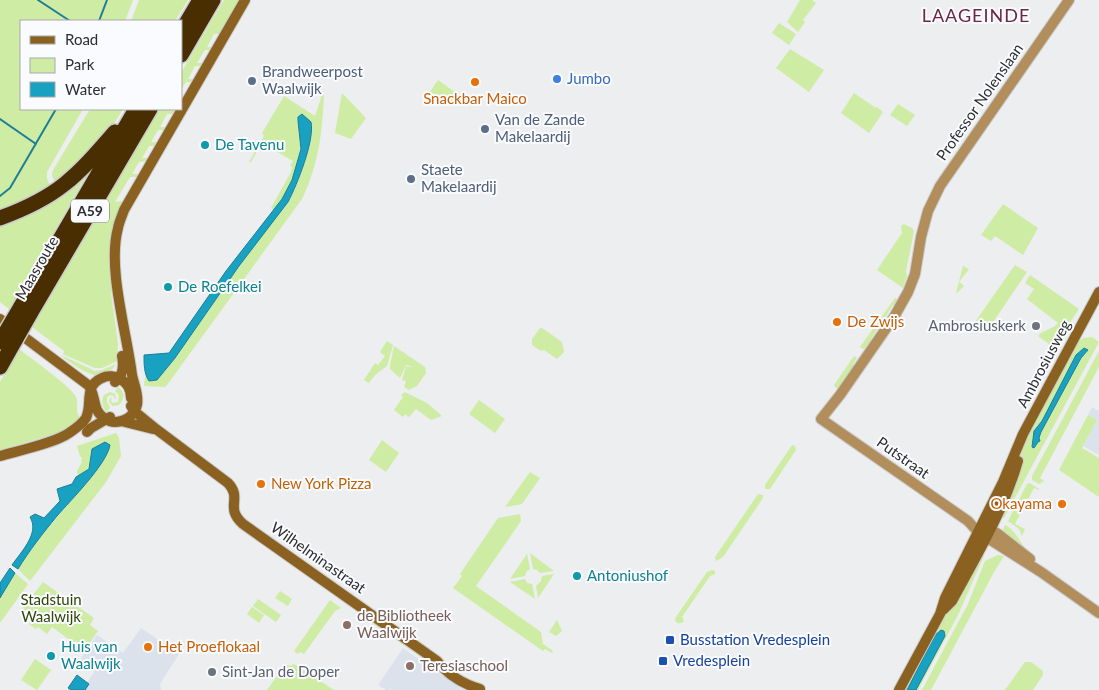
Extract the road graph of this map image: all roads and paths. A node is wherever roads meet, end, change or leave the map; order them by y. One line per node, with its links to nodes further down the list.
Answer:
1 (200, 0): 5 (highway)
2 (214, 0): 6 (highway)
3 (245, 0): 7 (main road)
4 (1069, 0): 24 (street, Professor Nolenslaan)
5 (182, 30)
6 (182, 53)
7 (182, 109)
8 (135, 110): 12 (highway, A59)
9 (135, 110): 14 (highway, Maasroute / A59)
10 (149, 110): 14 (highway, Maasroute / A59)
11 (182, 110): 16 (main road)
12 (0, 218)
13 (1099, 292): 29 (main road, Ambrosiusweg)
14 (25, 311): 17 (highway, Maasroute / A59, bridge)
15 (0, 319): 19 (main road)
16 (126, 340): 20 (main road); 23 (main road)
17 (4, 346): 18 (highway, Maasroute / A59)
18 (0, 367)
19 (78, 376): 21 (main road); 22 (main road)
20 (115, 377): 21 (main road); 22 (main road); 23 (main road)
21 (98, 380): 22 (main road)
22 (91, 396): 25 (main road); 27 (main road)
23 (134, 406): 25 (main road); 25 (main road); 26 (main road)
24 (821, 419): 29 (street, Putstraat)
25 (113, 420): 26 (main road); 27 (main road)
26 (156, 430): 31 (main road, Wilhelminastraat)
27 (67, 435): 28 (main road)
28 (0, 456)
29 (984, 531): 30 (street, Putstraat); 32 (main road, Ambrosiusweg)
30 (1099, 613)
31 (480, 690)
32 (899, 690)

